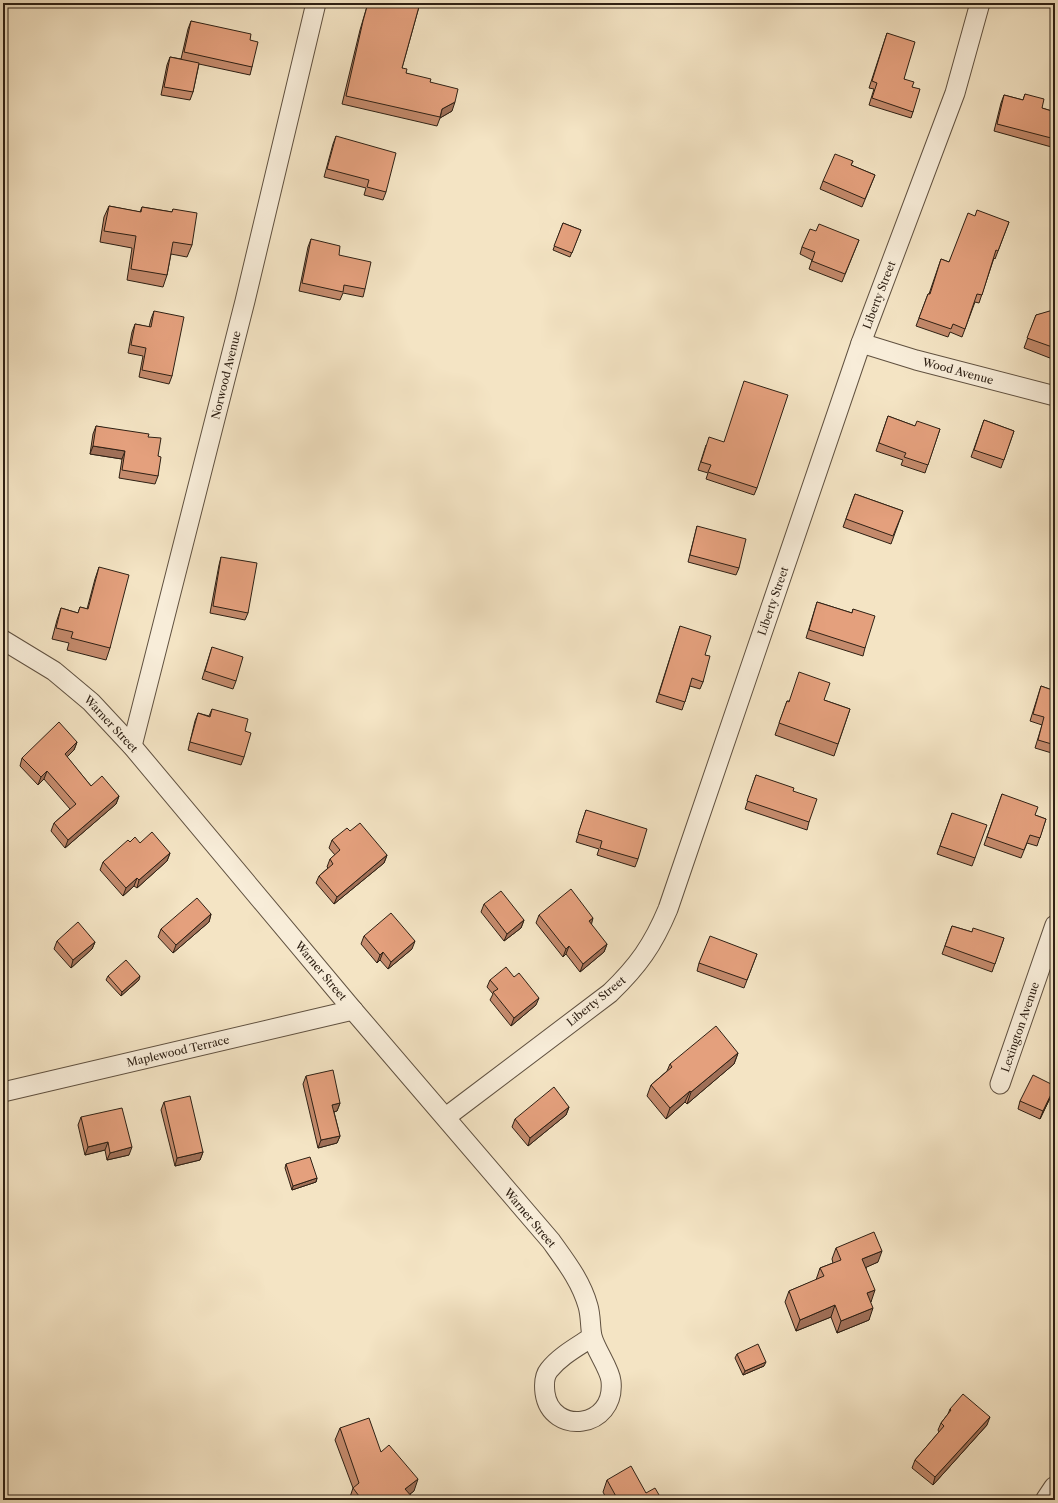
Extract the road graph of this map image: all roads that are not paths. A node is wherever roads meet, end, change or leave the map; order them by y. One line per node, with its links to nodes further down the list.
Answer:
1 (316, 3): 6 (street, Norwood Avenue)
2 (980, 3): 3 (street, Liberty Street)
3 (861, 343): 4 (street, Wood Avenue); 11 (street, Liberty Street)
4 (1055, 396)
5 (3, 640): 6 (street, Warner Street)
6 (132, 746): 8 (street, Warner Street)
7 (1055, 925): 9 (street, Lexington Avenue)
8 (353, 1010): 10 (street, Maplewood Terrace); 11 (street, Warner Street)
9 (1000, 1084)
10 (3, 1092)
11 (446, 1117): 12 (street, Warner Street)
12 (592, 1337)
13 (1055, 1488): 14 (street)
14 (1047, 1500)

